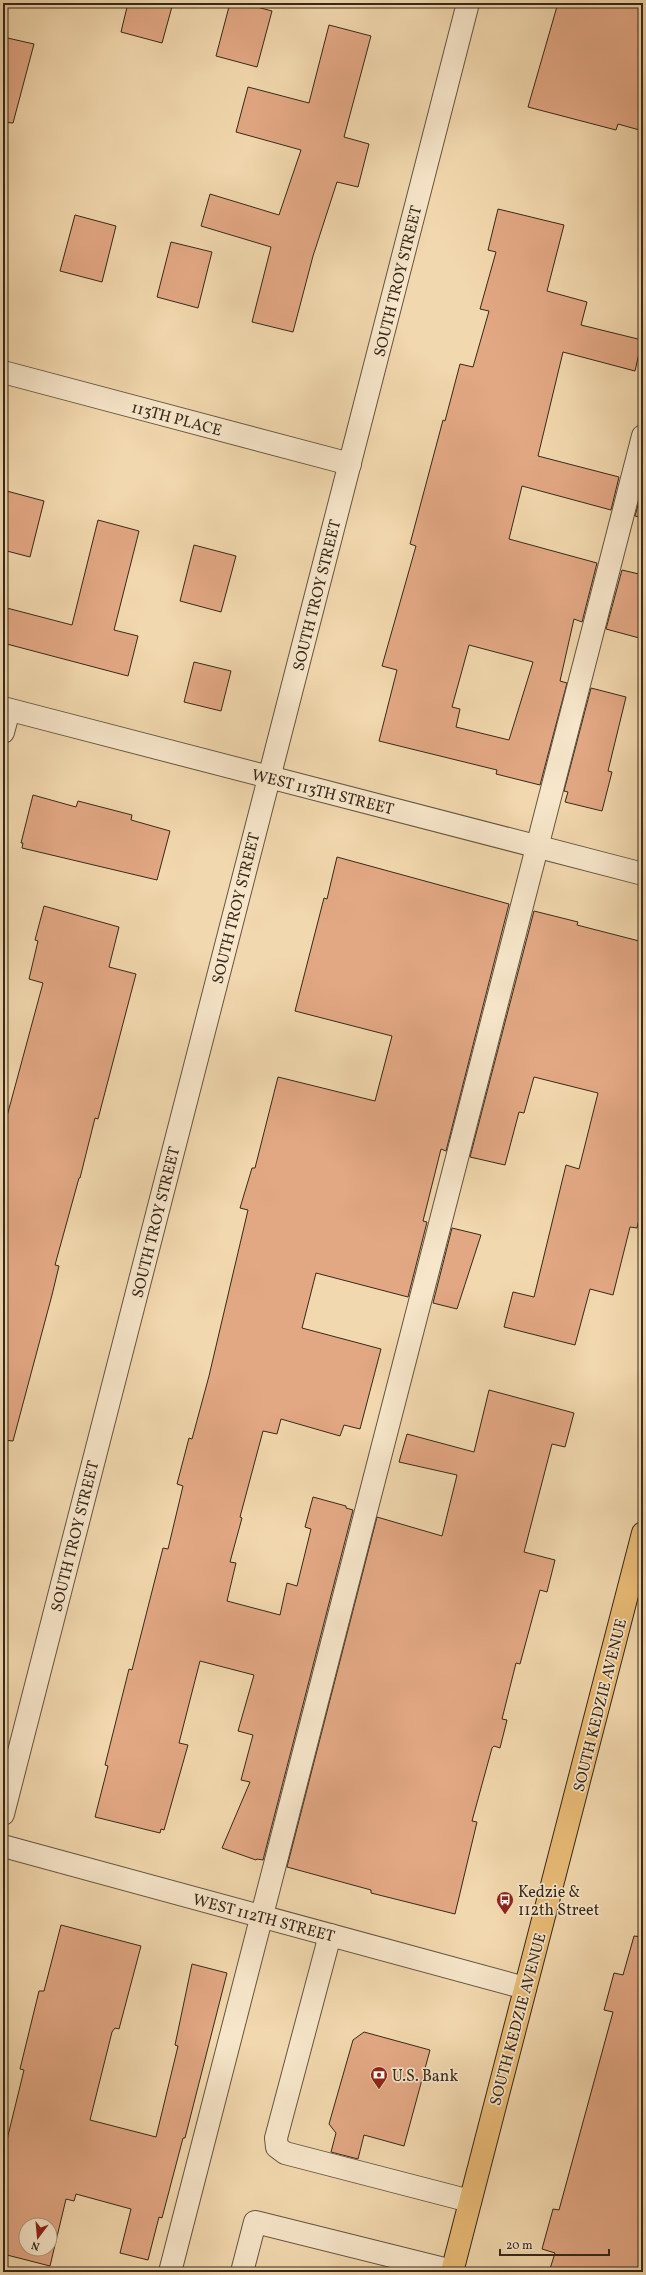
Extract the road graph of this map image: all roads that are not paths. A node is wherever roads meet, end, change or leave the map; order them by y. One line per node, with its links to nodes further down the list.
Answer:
1 (468, 3): 4 (street, SOUTH TROY STREET)
2 (3, 372): 4 (street, 113TH PLACE)
3 (643, 436): 8 (street)
4 (350, 464): 7 (street, SOUTH TROY STREET)
5 (6, 709): 6 (street); 7 (street, WEST 113TH STREET)
6 (3, 732)
7 (269, 778): 8 (street, WEST 113TH STREET); 11 (street, SOUTH TROY STREET)
8 (538, 847): 9 (street, WEST 113TH STREET); 13 (street)
9 (643, 874)
10 (643, 1533): 15 (main road, SOUTH KEDZIE AVENUE)
11 (3, 1814)
12 (3, 1846): 13 (street, WEST 112TH STREET)
13 (261, 1916): 14 (street, WEST 112TH STREET); 17 (street)
14 (330, 1935): 15 (street, WEST 112TH STREET); 16 (street)
15 (525, 1988): 16 (main road, SOUTH KEDZIE AVENUE)
16 (470, 2201): 19 (main road, SOUTH KEDZIE AVENUE)
17 (170, 2272)
18 (242, 2272): 19 (street)
19 (452, 2272)

